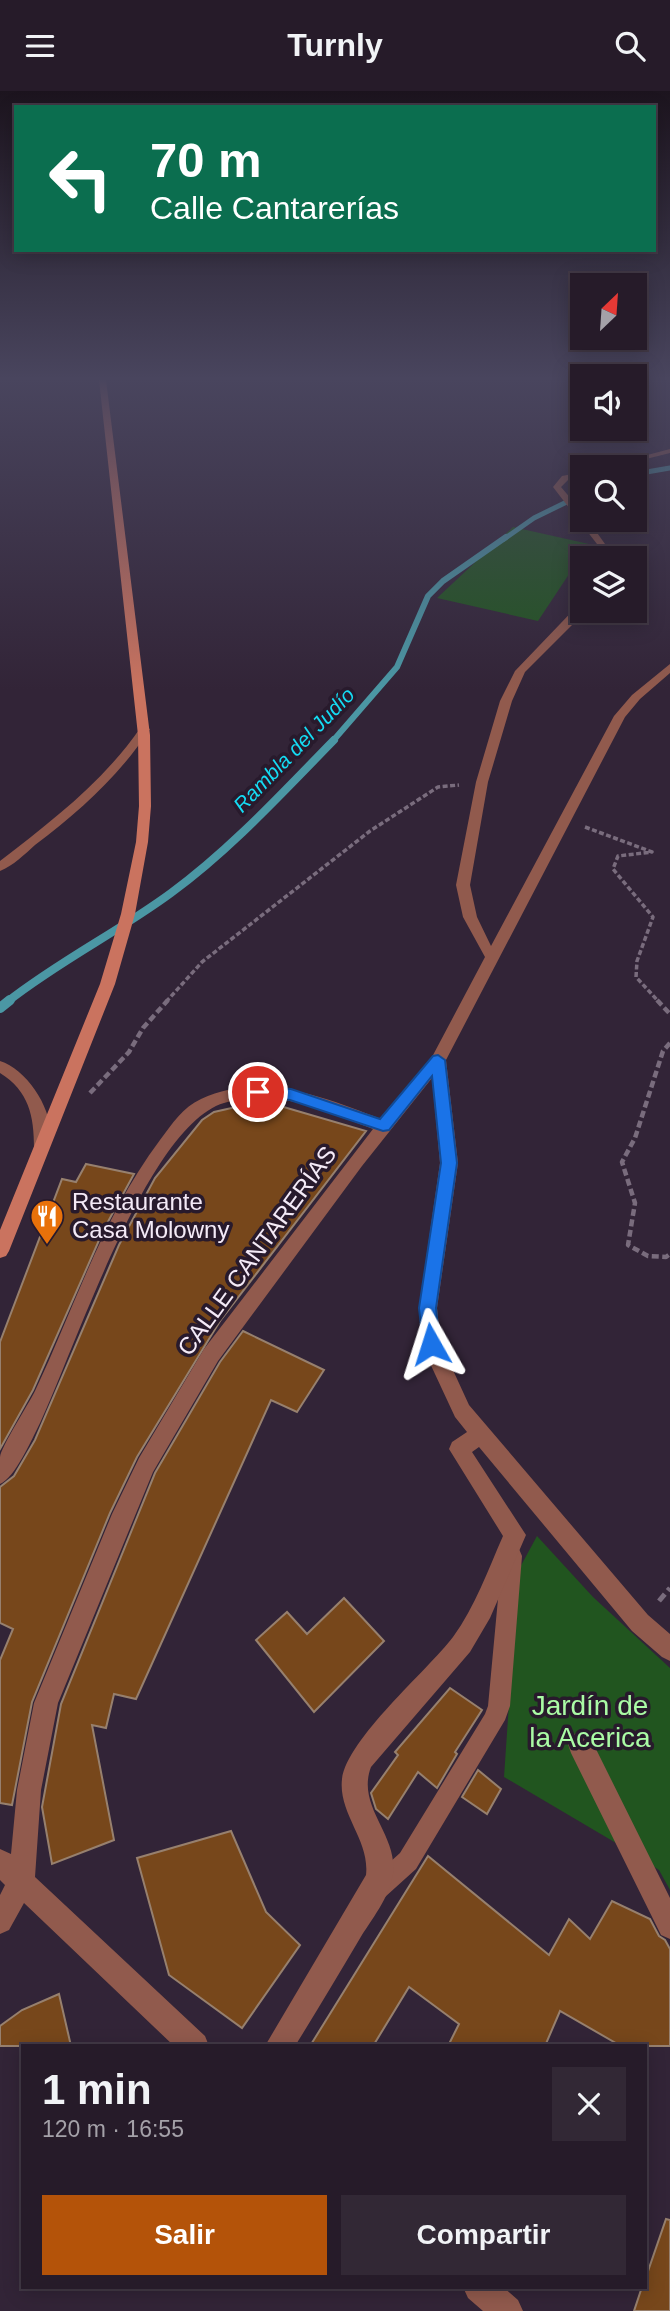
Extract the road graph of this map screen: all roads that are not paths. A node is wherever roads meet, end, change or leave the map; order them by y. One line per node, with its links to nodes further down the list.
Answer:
1 (115, 484): 6 (main road)
2 (560, 484): 3 (lane)
3 (570, 504)
4 (570, 621): 8 (street)
5 (670, 667): 8 (street, CALLE CANTARERÍAS)
6 (145, 729): 7 (lane); 12 (main road)
7 (0, 867)
8 (493, 957): 9 (street, CALLE CANTARERÍAS)
9 (438, 1060): 11 (street, CALLE CANTARERÍAS); 14 (street)
10 (0, 1066): 12 (lane)
11 (383, 1126): 15 (street); 20 (street, CALLE CANTARERÍAS)
12 (42, 1150): 13 (main road)
13 (0, 1251)
14 (481, 1434): 16 (street); 17 (street)
15 (0, 1474)
16 (515, 1535): 21 (lane); 21 (street)
17 (670, 1649)
18 (580, 1744): 23 (street)
19 (0, 1862): 20 (street)
20 (21, 1883): 22 (street); 24 (street)
21 (373, 1893): 25 (street)
22 (0, 1921)
23 (670, 1926)
24 (193, 2044)
25 (279, 2044)
26 (481, 2289): 27 (street)
27 (507, 2311)

